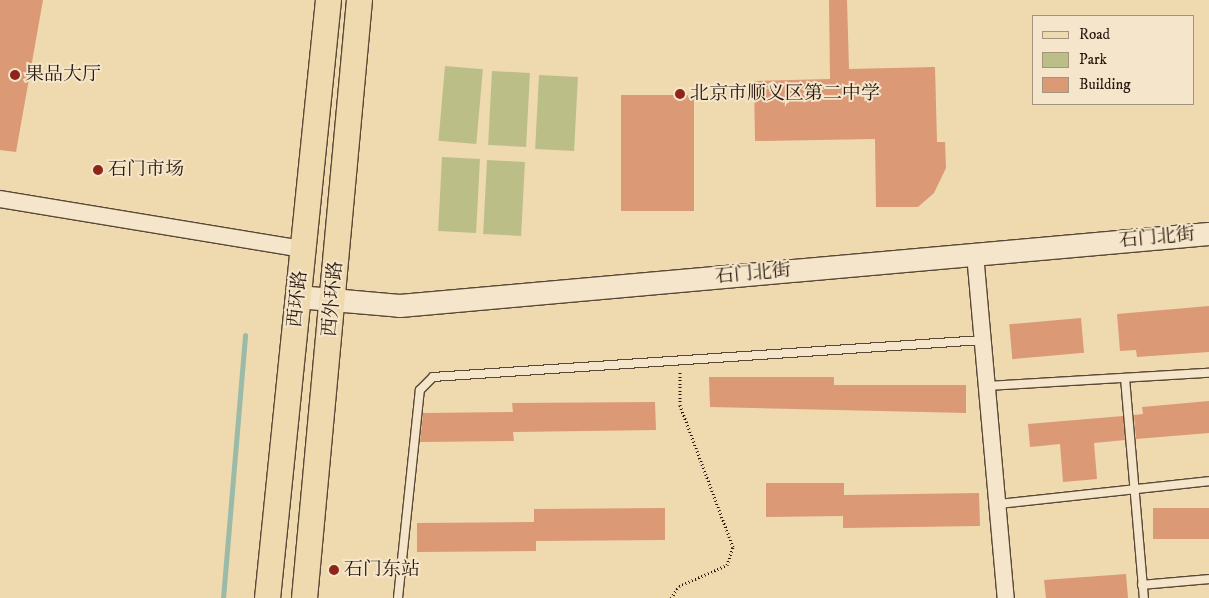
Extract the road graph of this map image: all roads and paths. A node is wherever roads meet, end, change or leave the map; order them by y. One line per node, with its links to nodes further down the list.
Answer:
1 (328, 0): 5 (main road, 西环路)
2 (359, 0): 8 (main road, 西外环路)
3 (0, 199): 5 (street)
4 (1209, 234): 6 (street, 石门北街)
5 (303, 249): 7 (main road, 西环路)
6 (975, 254): 8 (street, 石门北街); 9 (street)
7 (298, 297): 8 (street, 石门北街); 19 (main road, 西环路)
8 (333, 302): 20 (main road, 西外环路)
9 (983, 340): 10 (lane); 13 (street)
10 (680, 361): 21 (lane); 22 (path)
11 (1209, 373): 12 (lane)
12 (1125, 378): 13 (lane); 15 (lane)
13 (987, 386): 16 (street)
14 (1209, 481): 15 (lane)
15 (1135, 489): 16 (lane); 18 (lane)
16 (998, 504): 23 (street)
17 (1209, 579): 18 (lane)
18 (1142, 584): 24 (lane)
19 (267, 598)
20 (304, 598)
21 (398, 598)
22 (672, 598)
23 (1006, 598)
24 (1144, 598)

